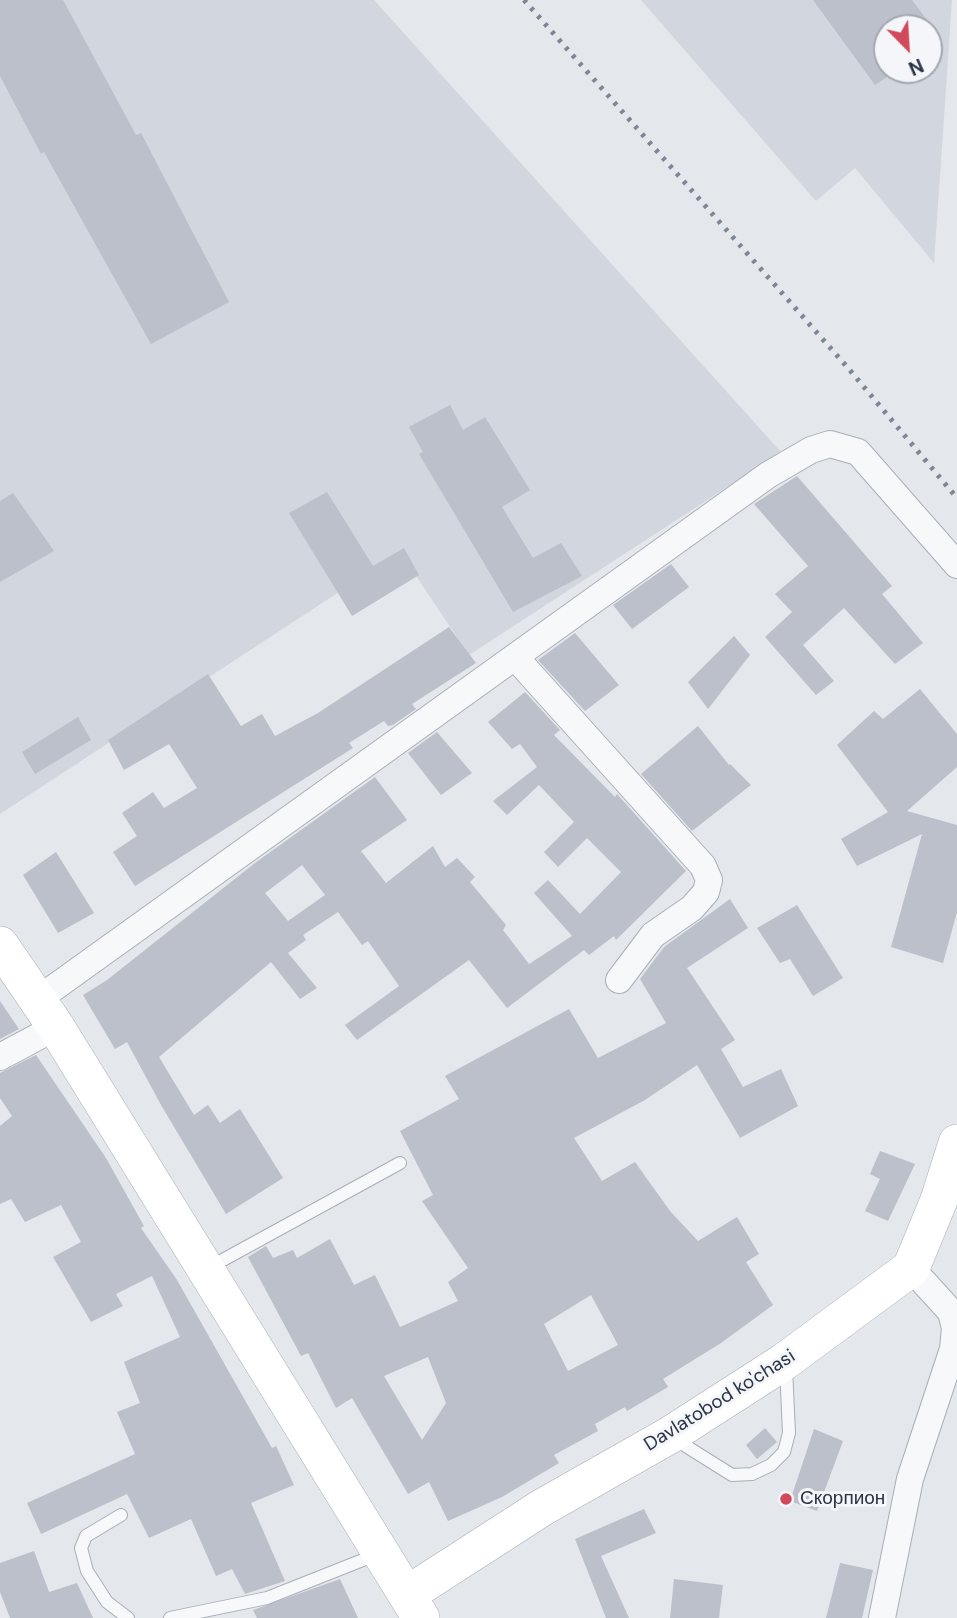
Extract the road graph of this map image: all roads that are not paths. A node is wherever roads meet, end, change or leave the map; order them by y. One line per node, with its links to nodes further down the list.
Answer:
1 (957, 565): 2 (street)
2 (515, 657): 4 (street); 5 (street)
3 (0, 945): 5 (street)
4 (619, 980)
5 (46, 1014): 6 (street); 10 (street)
6 (0, 1057)
7 (957, 1143): 9 (street)
8 (400, 1163): 10 (lane)
9 (911, 1268): 11 (street, Davlatobod ko'chasi); 18 (street)
10 (205, 1270): 14 (street)
11 (785, 1361): 12 (street, Davlatobod ko'chasi); 12 (lane)
12 (670, 1435): 15 (street, Davlatobod ko'chasi)
13 (121, 1516): 16 (lane)
14 (382, 1552): 15 (street); 17 (lane)
15 (415, 1606)
16 (128, 1618)
17 (170, 1618)
18 (882, 1618)

